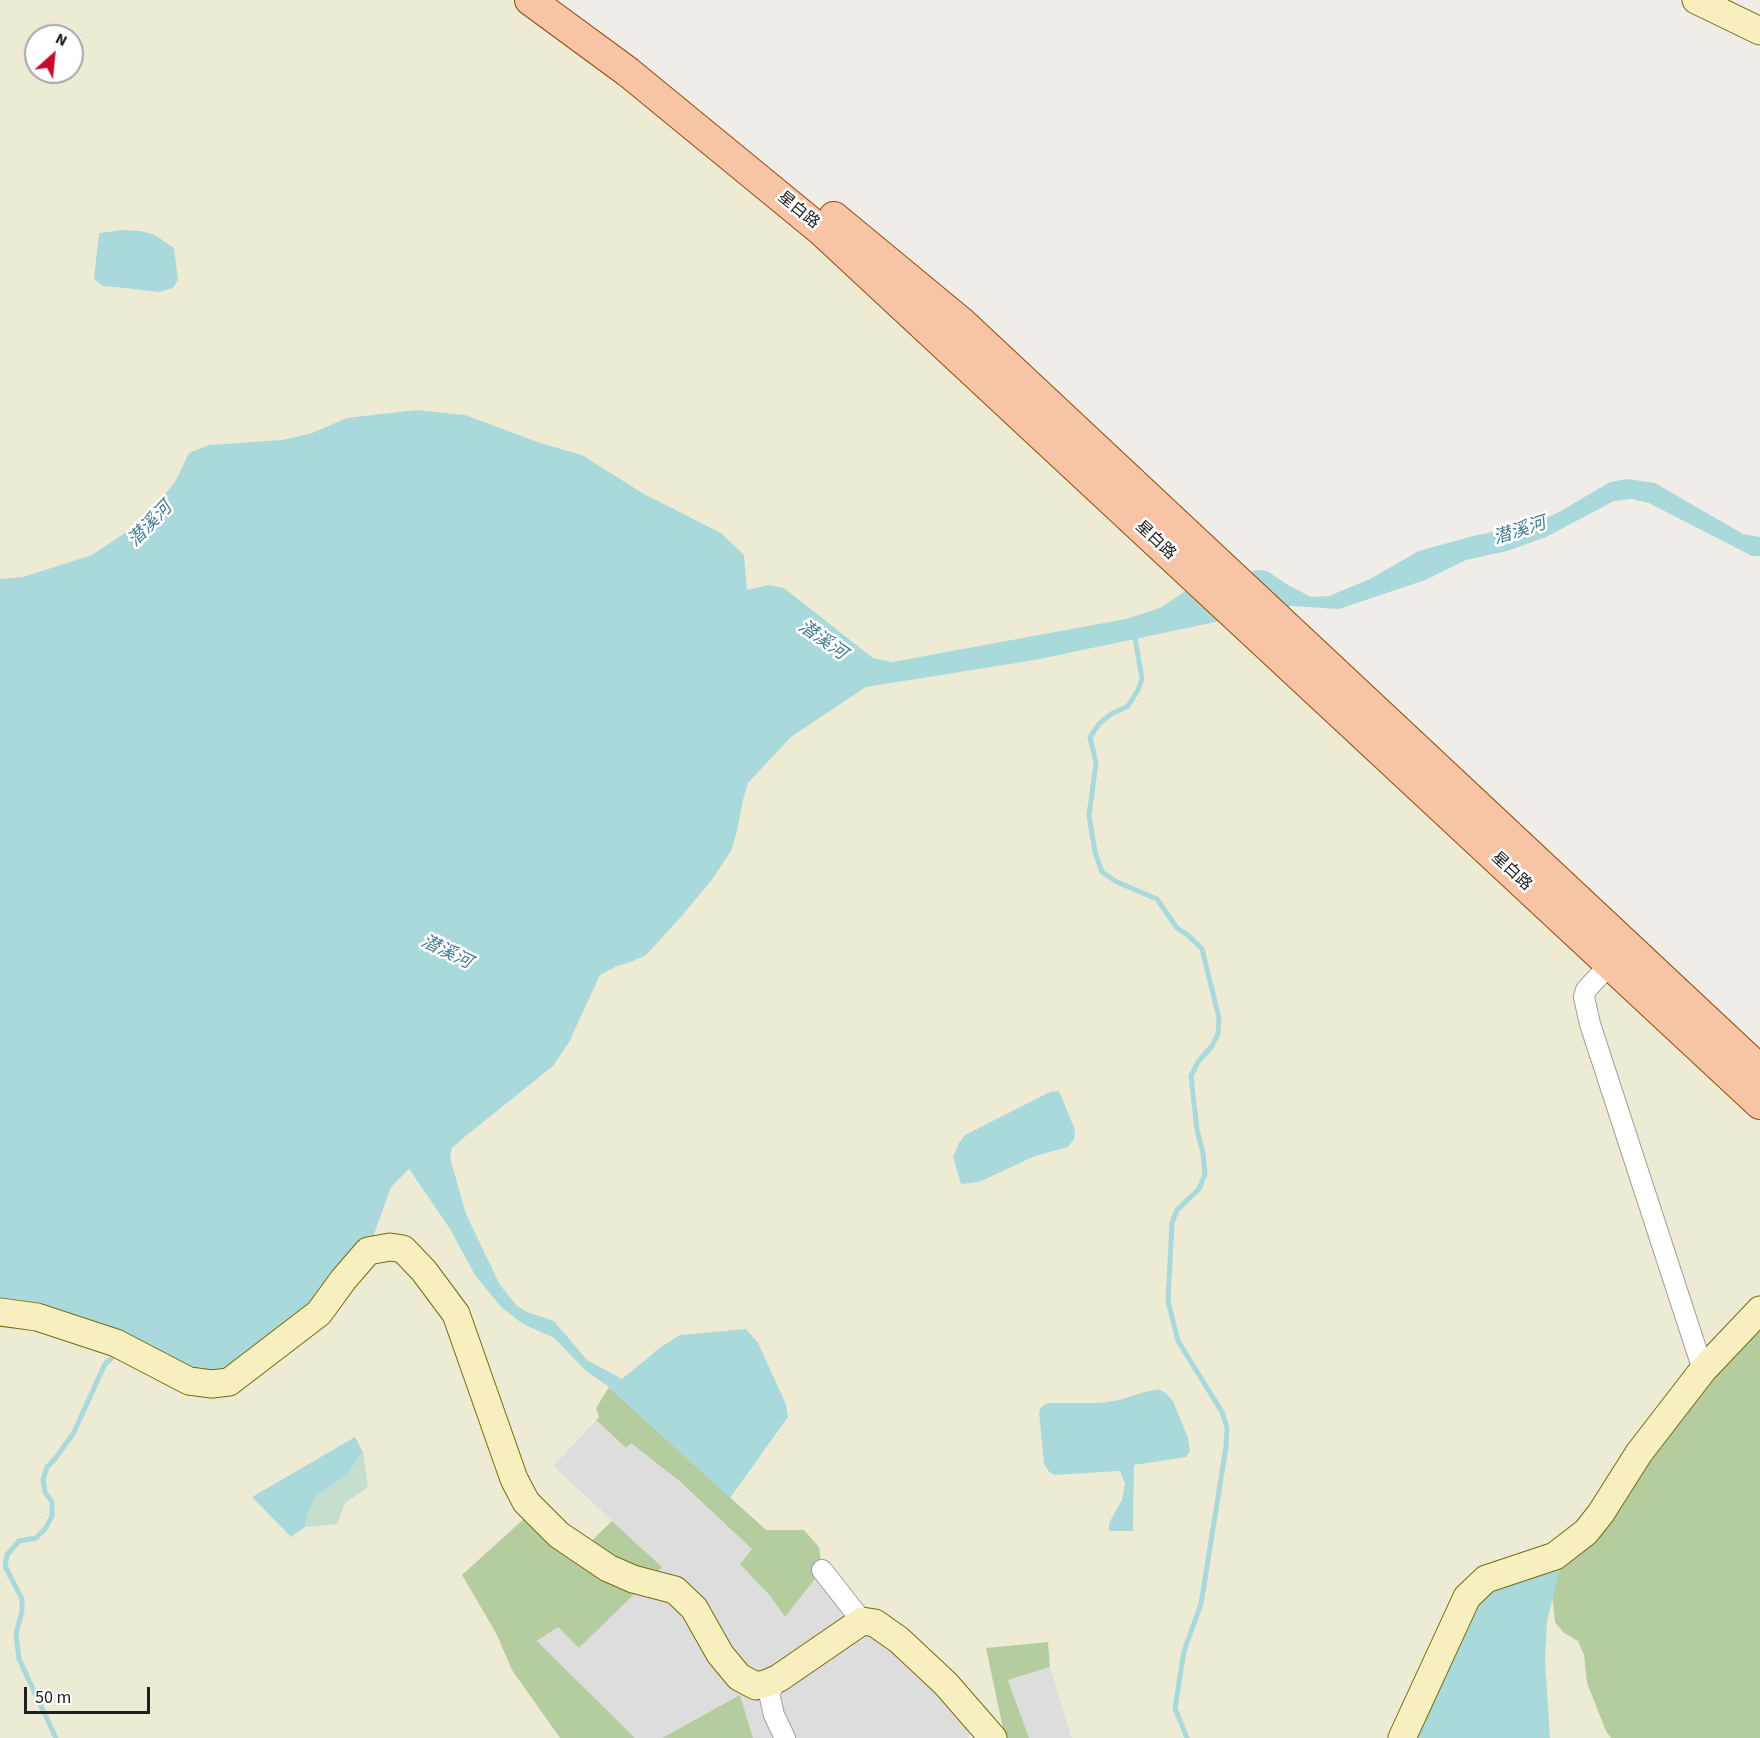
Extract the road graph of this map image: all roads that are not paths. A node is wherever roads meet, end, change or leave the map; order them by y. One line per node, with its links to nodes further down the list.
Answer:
1 (530, 0): 5 (main road, 星白路)
2 (565, 0): 6 (main road, 星白路)
3 (1696, 0): 4 (street)
4 (1760, 31)
5 (1610, 964): 7 (main road, 星白路); 10 (street)
6 (1760, 1070)
7 (1760, 1104)
8 (1760, 1310): 10 (street)
9 (0, 1312): 13 (street)
10 (1703, 1370): 16 (street)
11 (822, 1570): 12 (street)
12 (862, 1621): 13 (street); 15 (street)
13 (779, 1678): 14 (street)
14 (786, 1738)
15 (993, 1738)
16 (1402, 1738)

